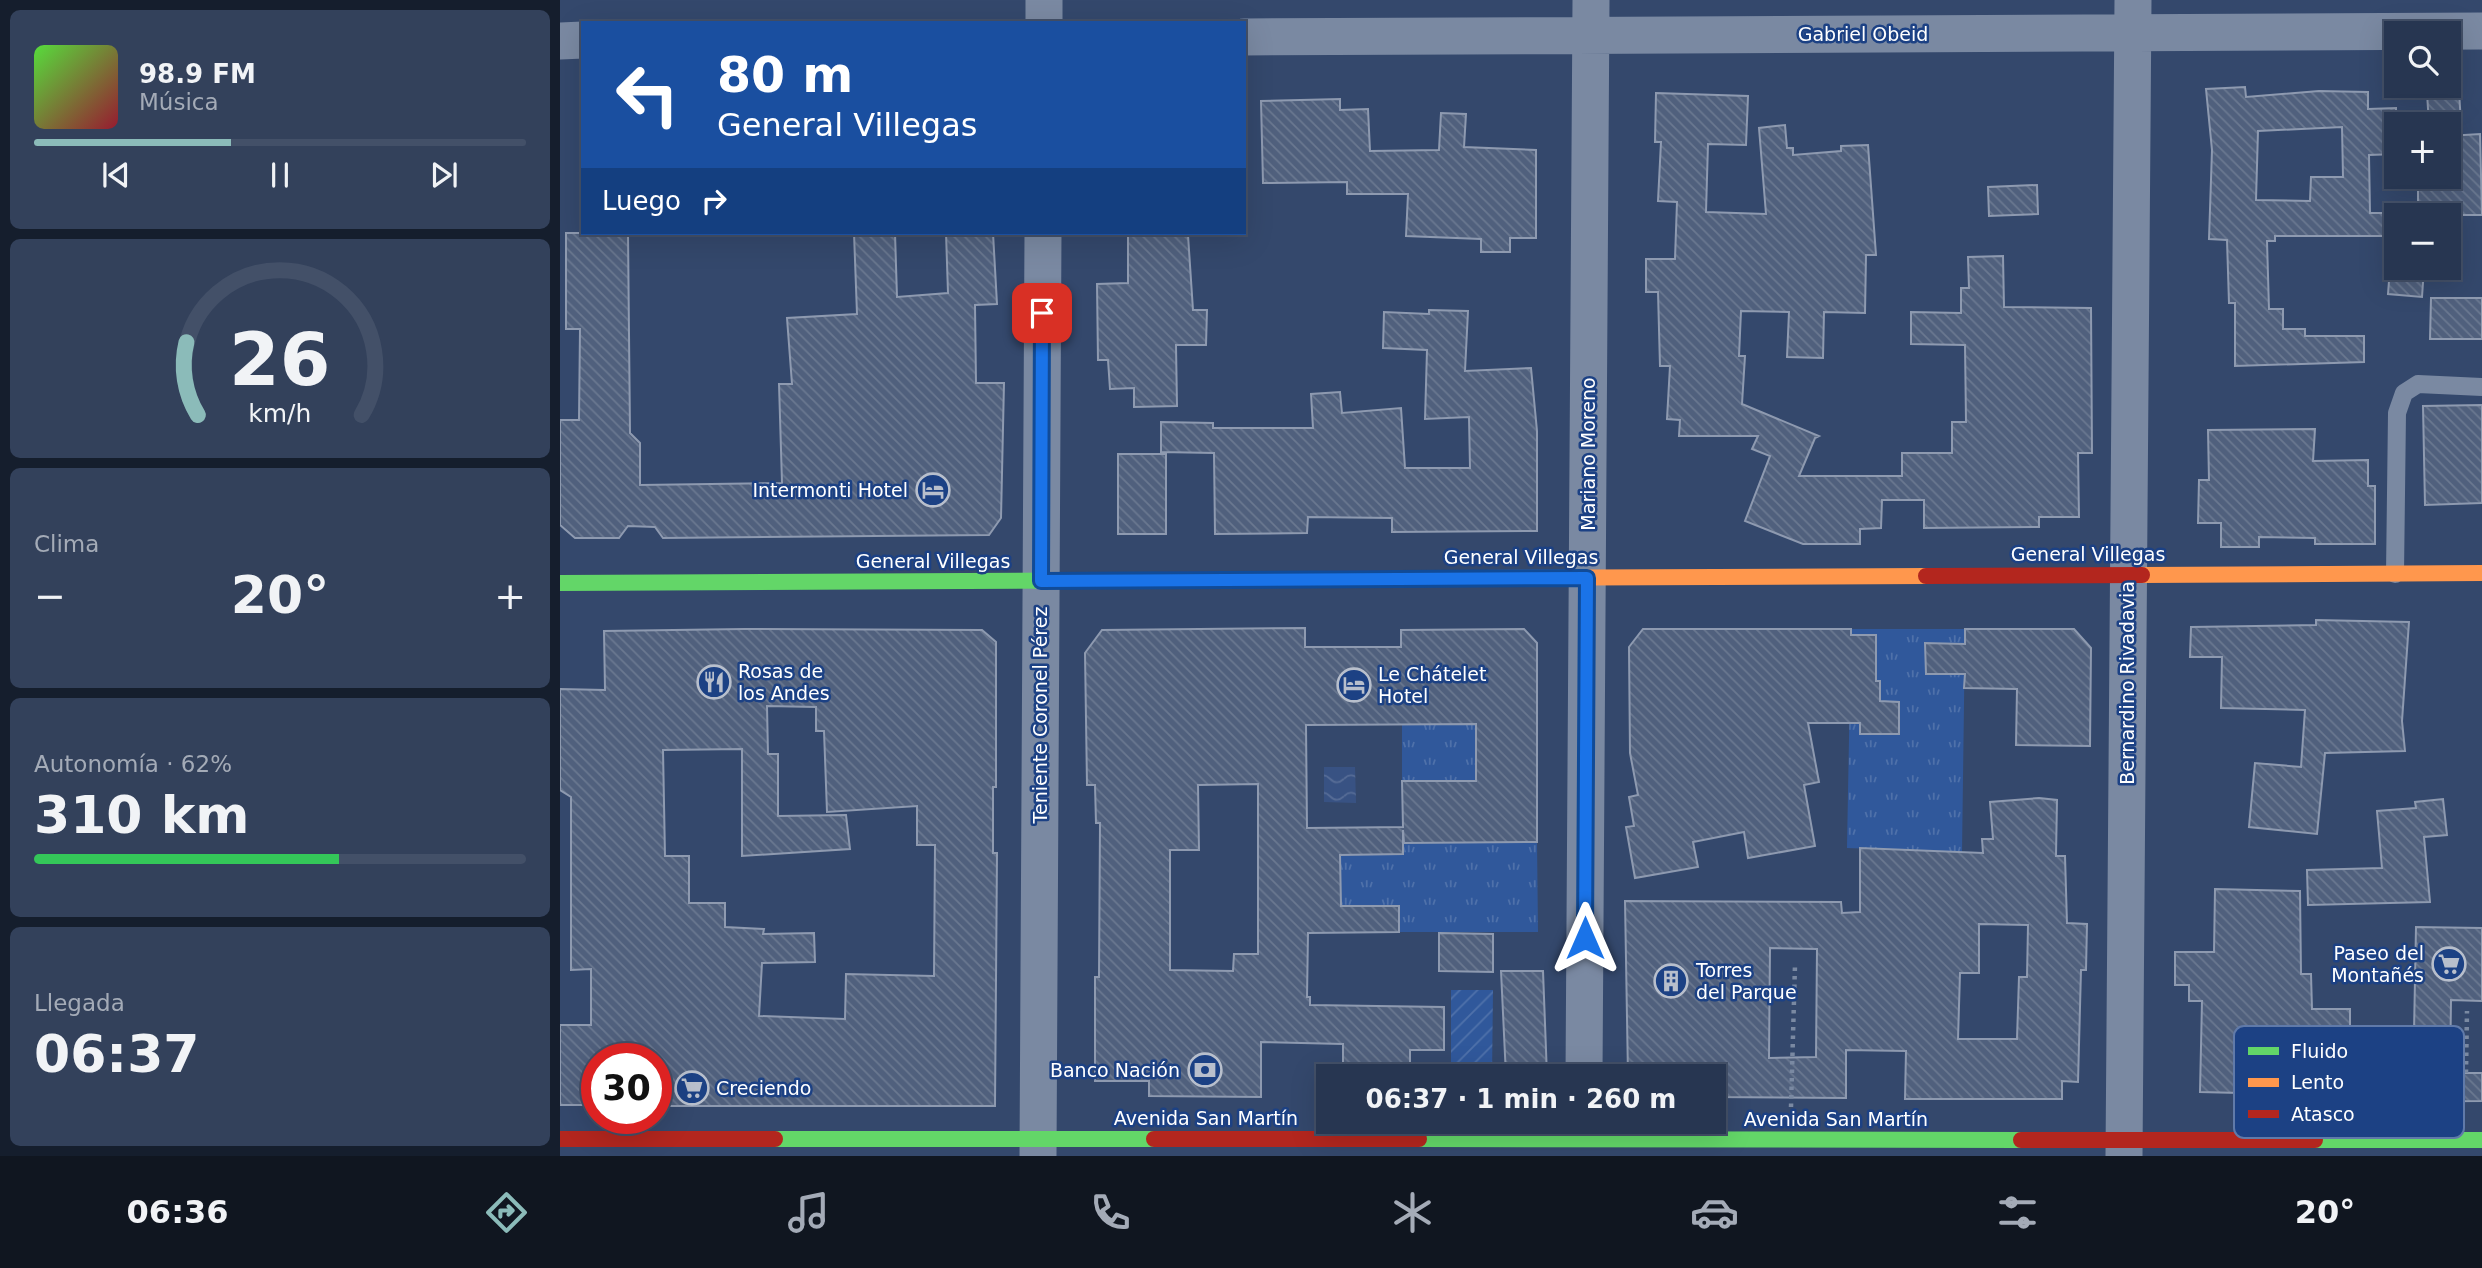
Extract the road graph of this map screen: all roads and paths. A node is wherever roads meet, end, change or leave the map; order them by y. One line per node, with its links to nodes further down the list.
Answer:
1 (1044, 0): 4 (street)
2 (1591, 0): 6 (street, Mariano Moreno)
3 (2133, 16): 5 (street, Gabriel Obeid); 6 (street, Gabriel Obeid); 14 (street, Bernardino Rivadavia)
4 (1044, 21)
5 (2482, 32)
6 (1590, 36): 7 (street, Gabriel Obeid); 15 (street, Mariano Moreno)
7 (1246, 37)
8 (581, 40): 9 (street)
9 (560, 41)
10 (1043, 235): 16 (street, Teniente Coronel Pérez)
11 (2482, 387): 12 (lane)
12 (2395, 573): 13 (main road, General Villegas); 14 (main road, General Villegas)
13 (2482, 573)
14 (2128, 575): 15 (main road, General Villegas); 29 (street, Bernardino Rivadavia)
15 (1587, 578): 16 (main road, General Villegas); 20 (street, Mariano Moreno)
16 (1041, 581): 17 (main road, General Villegas); 27 (street, Teniente Coronel Pérez)
17 (560, 583)
18 (1795, 965): 24 (path)
19 (2467, 1011): 21 (path)
20 (1584, 1064)
21 (2466, 1073)
22 (560, 1139): 26 (main road, Avenida San Martín)
23 (1584, 1139): 24 (main road, Avenida San Martín); 28 (main road, Avenida San Martín)
24 (1790, 1140): 29 (main road, Avenida San Martín)
25 (2482, 1140): 29 (main road, Avenida San Martín)
26 (836, 1148): 27 (main road, Avenida San Martín)
27 (1038, 1148): 28 (main road, Avenida San Martín)
28 (1229, 1148)
29 (2124, 1148)

